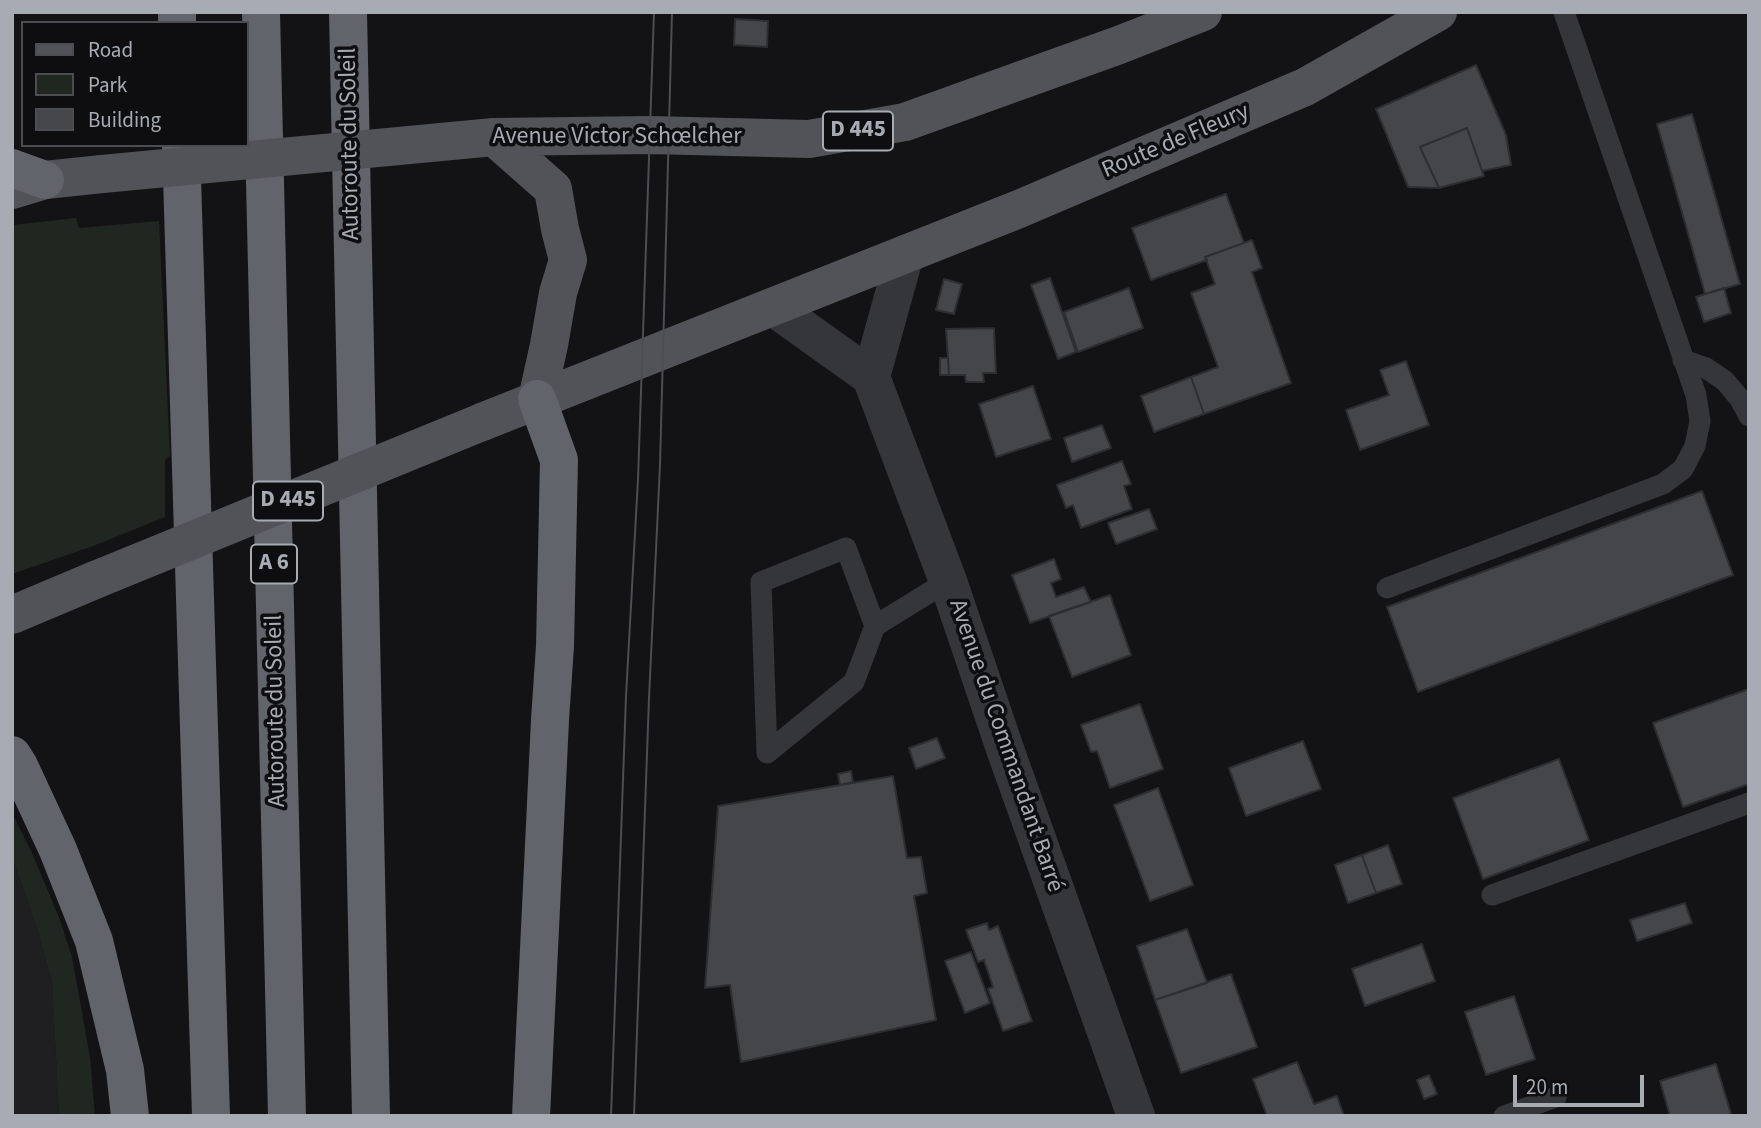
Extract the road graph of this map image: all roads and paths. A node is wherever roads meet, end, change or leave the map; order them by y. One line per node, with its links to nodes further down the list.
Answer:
1 (261, 12): 25 (highway, Autoroute du Soleil / A 6)
2 (348, 12): 26 (highway, Autoroute du Soleil)
3 (1203, 12): 6 (main road, Avenue Victor Schœlcher / D 445)
4 (1438, 12): 9 (main road, Route de Fleury / D 445)
5 (1564, 12): 11 (lane)
6 (494, 137): 8 (main road, Avenue Victor Schœlcher / D 445, bridge); 13 (main road)
7 (181, 147): 24 (highway)
8 (23, 180)
9 (905, 254): 10 (main road, D 445); 12 (street)
10 (773, 307): 12 (street); 13 (main road, D 445)
11 (1683, 360): 14 (lane); 16 (lane)
12 (871, 377): 15 (street, Avenue du Commandant Barré)
13 (537, 399): 17 (main road, D 445, bridge); 27 (highway)
14 (1749, 416)
15 (948, 581): 18 (lane); 28 (street, Avenue du Commandant Barré)
16 (1387, 588)
17 (12, 615)
18 (876, 626): 18 (lane)
19 (12, 755): 23 (highway)
20 (1749, 803): 21 (lane)
21 (1492, 895)
22 (1556, 1097): 29 (lane)
23 (130, 1116)
24 (211, 1116)
25 (287, 1116)
26 (371, 1116)
27 (531, 1116)
28 (1136, 1116)
29 (1504, 1116)

